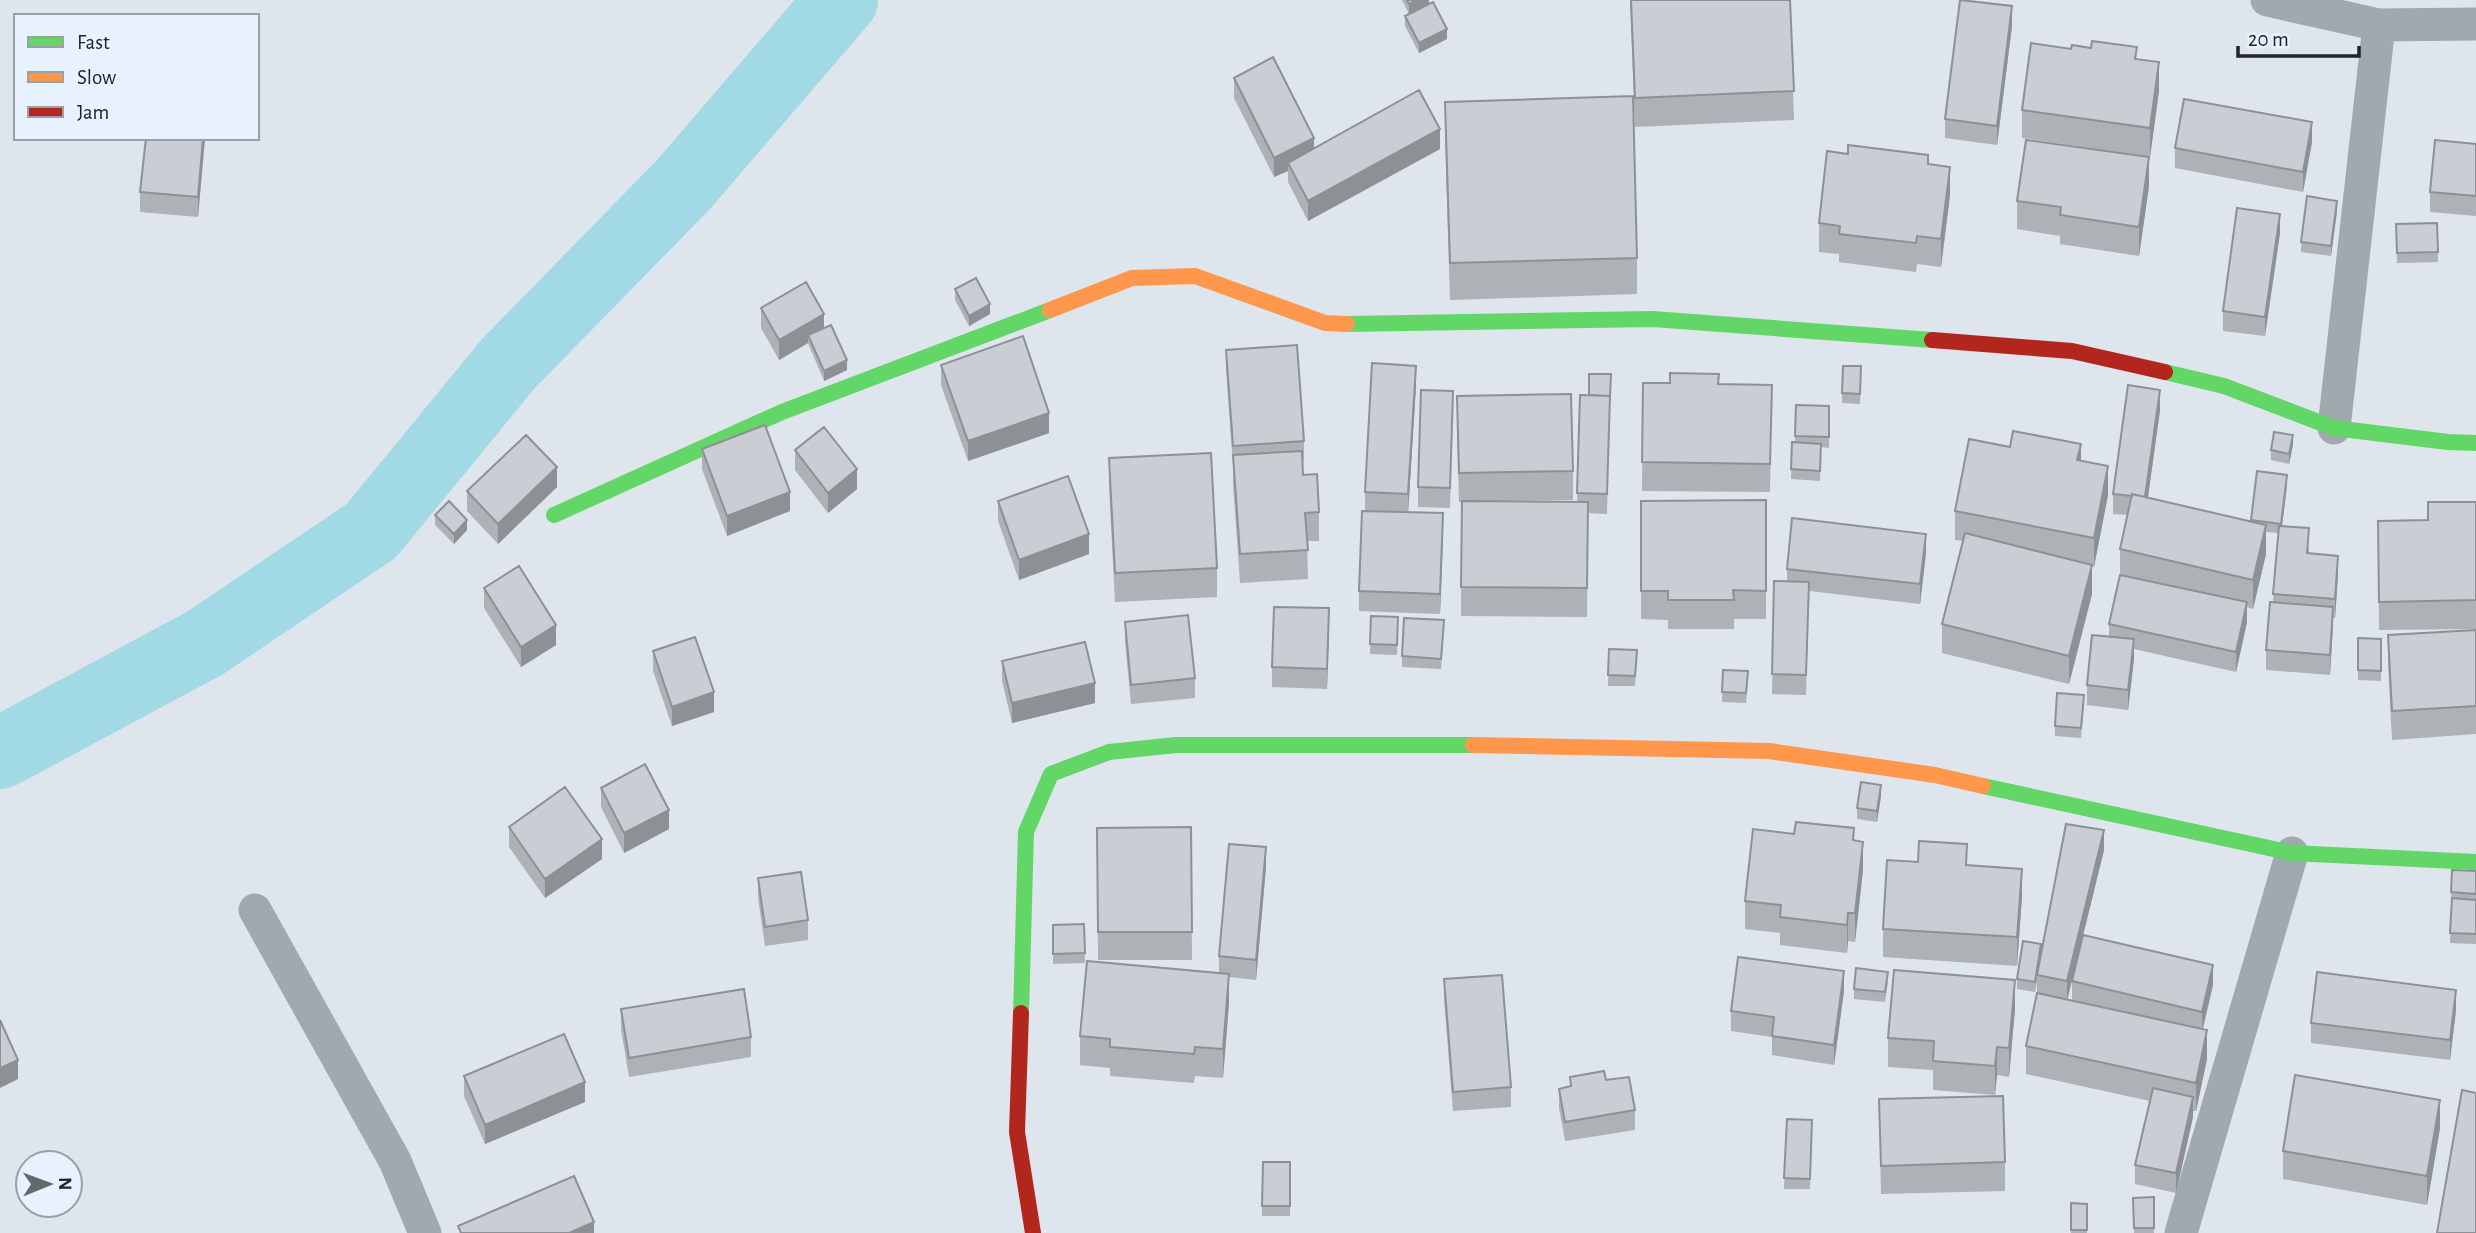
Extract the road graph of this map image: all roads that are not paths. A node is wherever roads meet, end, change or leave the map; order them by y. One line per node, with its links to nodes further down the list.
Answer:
1 (2267, 0): 3 (street)
2 (2476, 24): 3 (street)
3 (2379, 25): 4 (street)
4 (2334, 428): 5 (street); 6 (street)
5 (2476, 443)
6 (554, 515)
7 (2291, 853): 8 (street); 11 (street); 12 (street)
8 (2476, 862)
9 (255, 909): 10 (street)
10 (425, 1233)
11 (1033, 1233)
12 (2181, 1233)

